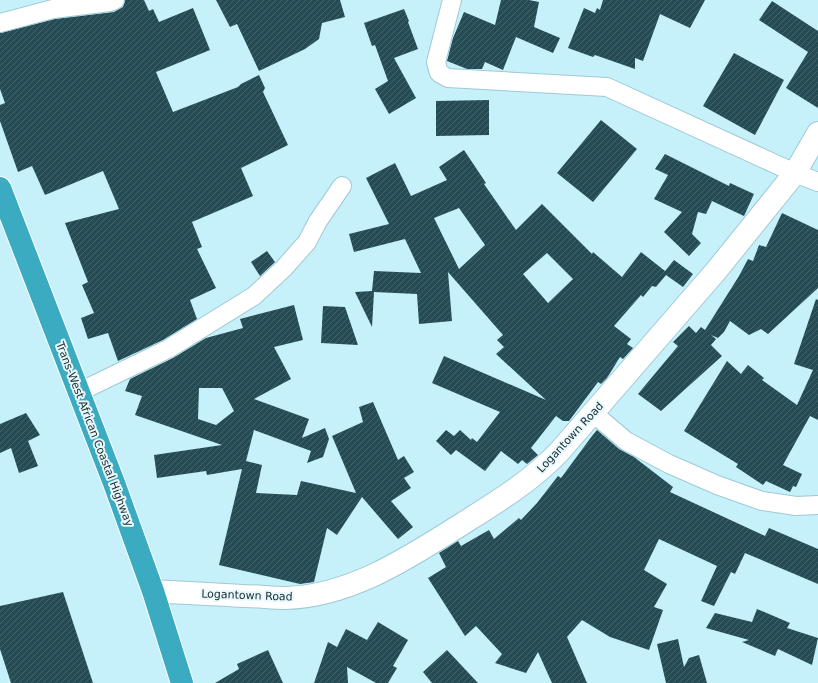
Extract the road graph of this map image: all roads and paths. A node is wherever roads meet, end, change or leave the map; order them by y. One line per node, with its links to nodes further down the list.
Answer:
1 (115, 0): 3 (street)
2 (452, 0): 5 (street)
3 (0, 23)
4 (818, 132): 5 (street, Logantown Road)
5 (795, 173): 6 (street); 10 (street, Logantown Road)
6 (818, 182)
7 (342, 186): 9 (street)
8 (0, 188): 9 (highway, Trans-West African Coastal Highway)
9 (79, 392): 12 (highway, Trans-West African Coastal Highway)
10 (593, 413): 11 (street); 12 (street, Logantown Road)
11 (818, 505)
12 (153, 591): 13 (highway, Trans-West African Coastal Highway)
13 (182, 683)

